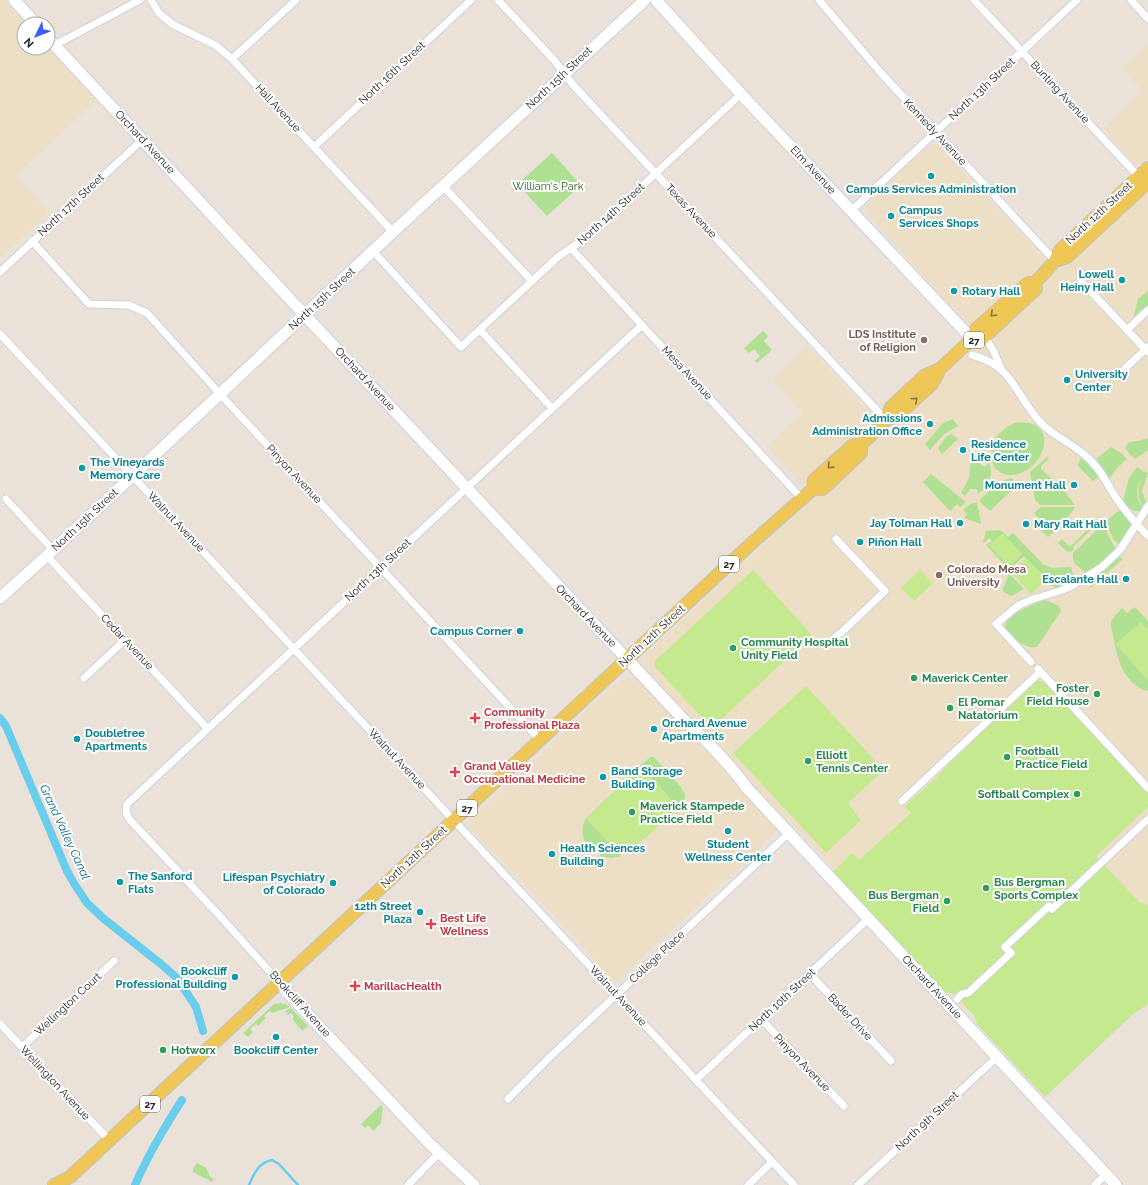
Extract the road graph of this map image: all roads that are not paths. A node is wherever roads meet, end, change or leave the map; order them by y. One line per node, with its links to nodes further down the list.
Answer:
1 (14, 0): 13 (street)
2 (140, 0): 15 (street)
3 (151, 0): 18 (street, Hall Avenue)
4 (296, 0): 18 (street)
5 (471, 0): 23 (street, North 16th Street)
6 (498, 0): 19 (street, Texas Avenue)
7 (645, 0): 19 (street, North 15th Street)
8 (656, 0): 20 (street, Elm Avenue)
9 (819, 0): 21 (street, Kennedy Avenue)
10 (974, 0): 17 (street, Bunting Avenue)
11 (1077, 0): 17 (street, North 13th Street)
12 (1131, 0): 14 (street)
13 (29, 16)
14 (1148, 19)
15 (56, 39)
16 (56, 45): 22 (street, Orchard Avenue)
17 (1022, 52): 21 (street, North 13th Street); 26 (street, Bunting Avenue)
18 (232, 59): 23 (street, Hall Avenue)
19 (564, 74): 25 (street, Texas Avenue); 27 (street, North 15th Street)
20 (741, 94): 25 (street, North 14th Street); 28 (street, Elm Avenue)
21 (935, 132): 28 (street, North 13th Street); 33 (street, Kennedy Avenue)
22 (142, 140): 30 (street, North 17th Street); 38 (street, Orchard Avenue)
23 (314, 147): 29 (street, Hall Avenue)
24 (1148, 168): 26 (main road, North 12th Street / 27)
25 (656, 174): 31 (street, North 14th Street); 51 (street, Texas Avenue)
26 (1144, 181): 33 (main road, North 12th Street / 27)
27 (443, 186): 29 (street, North 15th Street); 36 (street)
28 (851, 210): 43 (street, Elm Avenue)
29 (393, 232): 32 (street, North 15th Street)
30 (32, 241): 34 (street, North 17th Street); 49 (street, Pinyon Avenue)
31 (571, 248): 36 (street, North 14th Street); 39 (street, Mesa Avenue)
32 (373, 251): 38 (street, North 15th Street); 40 (street, North 14th Street)
33 (1055, 261): 43 (main road, North 12th Street / 27)
34 (0, 272)
35 (1081, 273): 41 (street)
36 (532, 281): 40 (street, North 14th Street)
37 (1148, 310): 41 (street)
38 (305, 315): 49 (street, North 15th Street); 53 (street, Orchard Avenue)
39 (642, 325): 50 (street, North 13th Street); 55 (street, Mesa Avenue)
40 (480, 330): 50 (street)
41 (1127, 330): 45 (street)
42 (0, 334): 52 (street, Walnut Avenue)
43 (972, 340): 51 (main road, North 12th Street / 27)
44 (987, 340): 47 (street)
45 (1147, 349): 48 (street)
46 (972, 355): 47 (street)
47 (1002, 371): 57 (street)
48 (1118, 375)
49 (220, 394): 52 (street, North 15th Street); 61 (street, Pinyon Avenue)
50 (552, 408): 53 (street, North 13th Street)
51 (886, 420): 55 (main road, North 12th Street / 27)
52 (133, 476): 60 (street, North 15th Street); 65 (street, Walnut Avenue)
53 (466, 488): 61 (street, North 13th Street); 66 (street, Orchard Avenue)
54 (6, 499): 60 (street, Cedar Avenue)
55 (802, 499): 66 (main road, North 12th Street / 27)
56 (1148, 506): 57 (street)
57 (1137, 523): 58 (street); 67 (street)
58 (1148, 536)
59 (836, 539): 63 (street)
60 (50, 553): 62 (street, North 15th Street); 64 (street, Cedar Avenue)
61 (380, 568): 65 (street, North 13th Street); 70 (street, Pinyon Avenue)
62 (0, 598)
63 (835, 637)
64 (125, 640): 68 (street); 69 (street, Cedar Avenue)
65 (293, 648): 69 (street, North 13th Street); 75 (street, Walnut Avenue)
66 (627, 659): 70 (main road, North 12th Street / 27); 76 (street, Orchard Avenue)
67 (1031, 662)
68 (84, 678)
69 (207, 728): 74 (street, North 13th Street)
70 (540, 740): 75 (main road, North 12th Street / 27)
71 (1148, 788): 72 (street)
72 (902, 801)
73 (1148, 819): 82 (street)
74 (130, 820): 80 (street, Bookcliff Avenue)
75 (454, 820): 80 (main road, North 12th Street / 27); 81 (street, Walnut Avenue)
76 (788, 833): 77 (street, Orchard Avenue); 81 (street, College Place)
77 (868, 919): 79 (street, North 10th Street); 86 (street, Orchard Avenue)
78 (114, 961): 85 (street, Wellington Court)
79 (810, 974): 83 (street, North 10th Street); 87 (street, Bader Drive)
80 (280, 983): 91 (main road, North 12th Street / 27); 92 (street, Bookcliff Avenue)
81 (617, 995): 88 (street, Walnut Avenue); 89 (street, College Place)
82 (957, 999)
83 (761, 1020): 88 (street, North 10th Street); 90 (street, Pinyon Avenue)
84 (0, 1024): 85 (street, Wellington Avenue)
85 (22, 1047): 91 (street, Wellington Avenue)
86 (996, 1057): 94 (street, Orchard Avenue); 101 (street, North 9th Street)
87 (891, 1061)
88 (696, 1080): 93 (street, Walnut Avenue)
89 (508, 1099)
90 (844, 1106)
91 (110, 1141): 95 (main road, North 12th Street / 27)
92 (439, 1153): 97 (street); 98 (street, Bookcliff Avenue)
93 (772, 1162): 99 (street); 100 (street, Walnut Avenue)
94 (1106, 1174): 102 (street); 103 (street, Orchard Avenue)
95 (69, 1181): 96 (main road, North 12th Street / 27)
96 (54, 1185)
97 (408, 1185)
98 (474, 1185)
99 (748, 1185)
100 (794, 1185)
101 (858, 1185)
102 (1095, 1185)
103 (1116, 1185)

